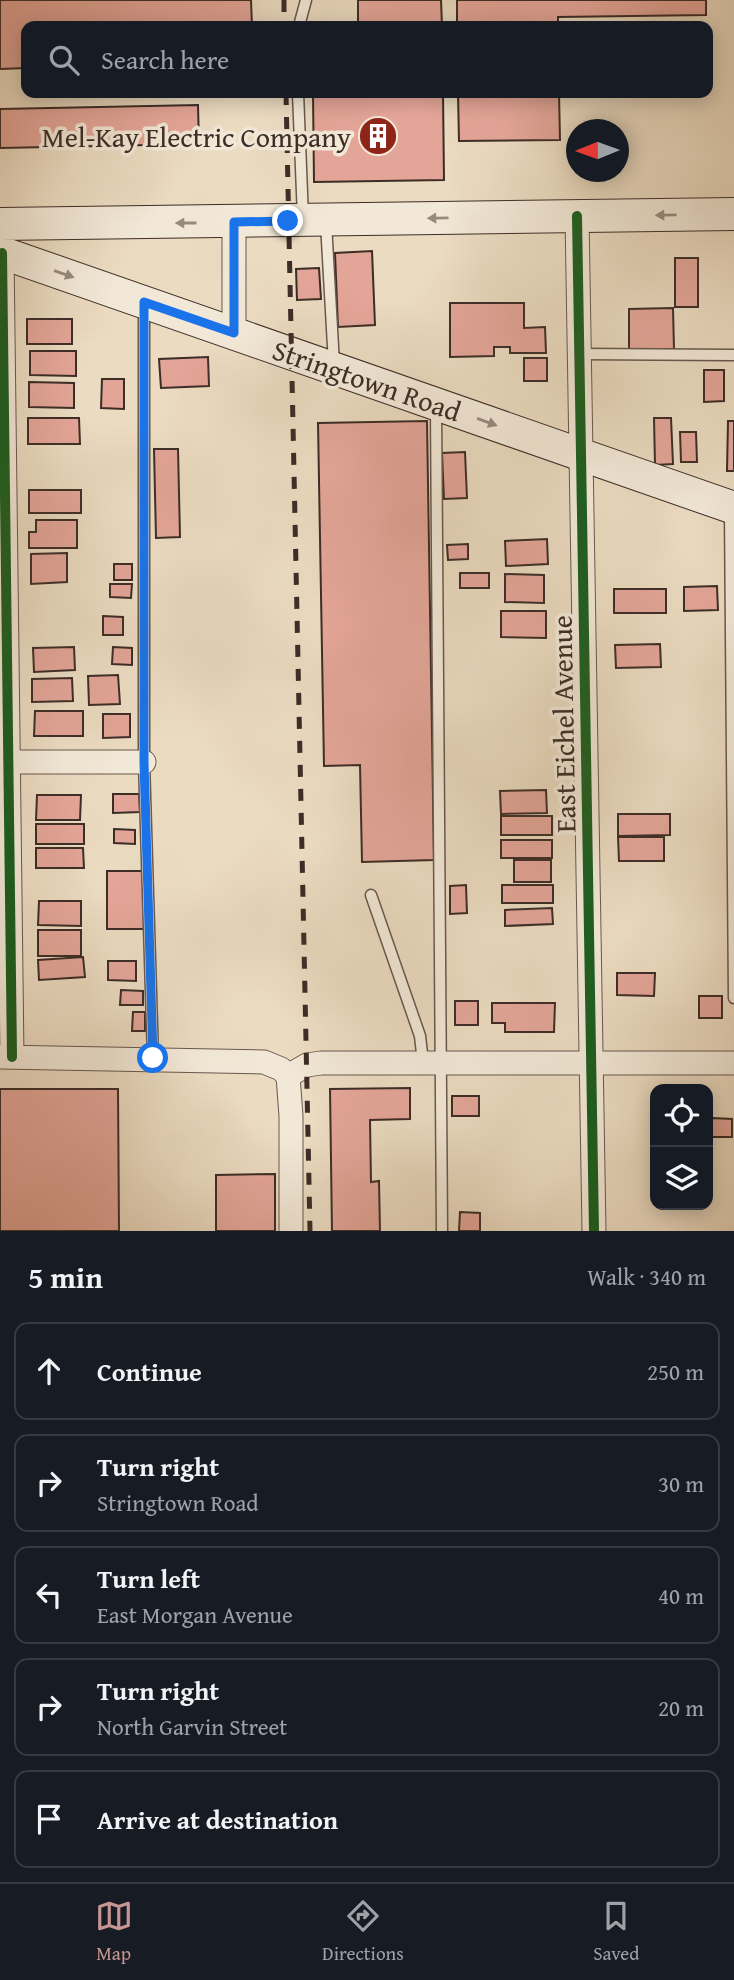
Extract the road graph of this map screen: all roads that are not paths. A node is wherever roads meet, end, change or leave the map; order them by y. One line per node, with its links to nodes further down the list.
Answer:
1 (306, 0): 2 (lane)
2 (300, 21)
3 (299, 98): 6 (lane)
4 (734, 214): 5 (main road, one-way to 5)
5 (577, 216): 6 (main road, one-way to 6); 11 (street, East Eichel Avenue)
6 (315, 220): 7 (main road); 13 (lane)
7 (234, 222): 8 (main road, one-way to 8); 10 (street)
8 (1, 243): 9 (main road, Stringtown Road, one-way to 9); 17 (street)
9 (144, 302): 10 (main road, Stringtown Road); 18 (lane)
10 (234, 333): 13 (main road, Stringtown Road)
11 (579, 354): 12 (lane); 15 (street, East Eichel Avenue)
12 (734, 355)
13 (335, 367): 14 (main road, Stringtown Road)
14 (436, 404): 15 (main road, Stringtown Road, one-way to 15); 23 (lane)
15 (581, 456): 16 (main road, Stringtown Road); 24 (street, East Eichel Avenue)
16 (728, 504): 20 (lane)
17 (4, 762): 18 (street); 21 (street)
18 (144, 762): 22 (lane)
19 (371, 895): 23 (lane)
20 (734, 998)
21 (6, 1057): 22 (street)
22 (153, 1058): 26 (street)
23 (433, 1062): 24 (street); 26 (street); 28 (lane)
24 (591, 1062): 25 (street); 29 (street, East Eichel Avenue)
25 (734, 1063)
26 (288, 1076): 27 (street)
27 (291, 1231)
28 (442, 1231)
29 (594, 1231)

